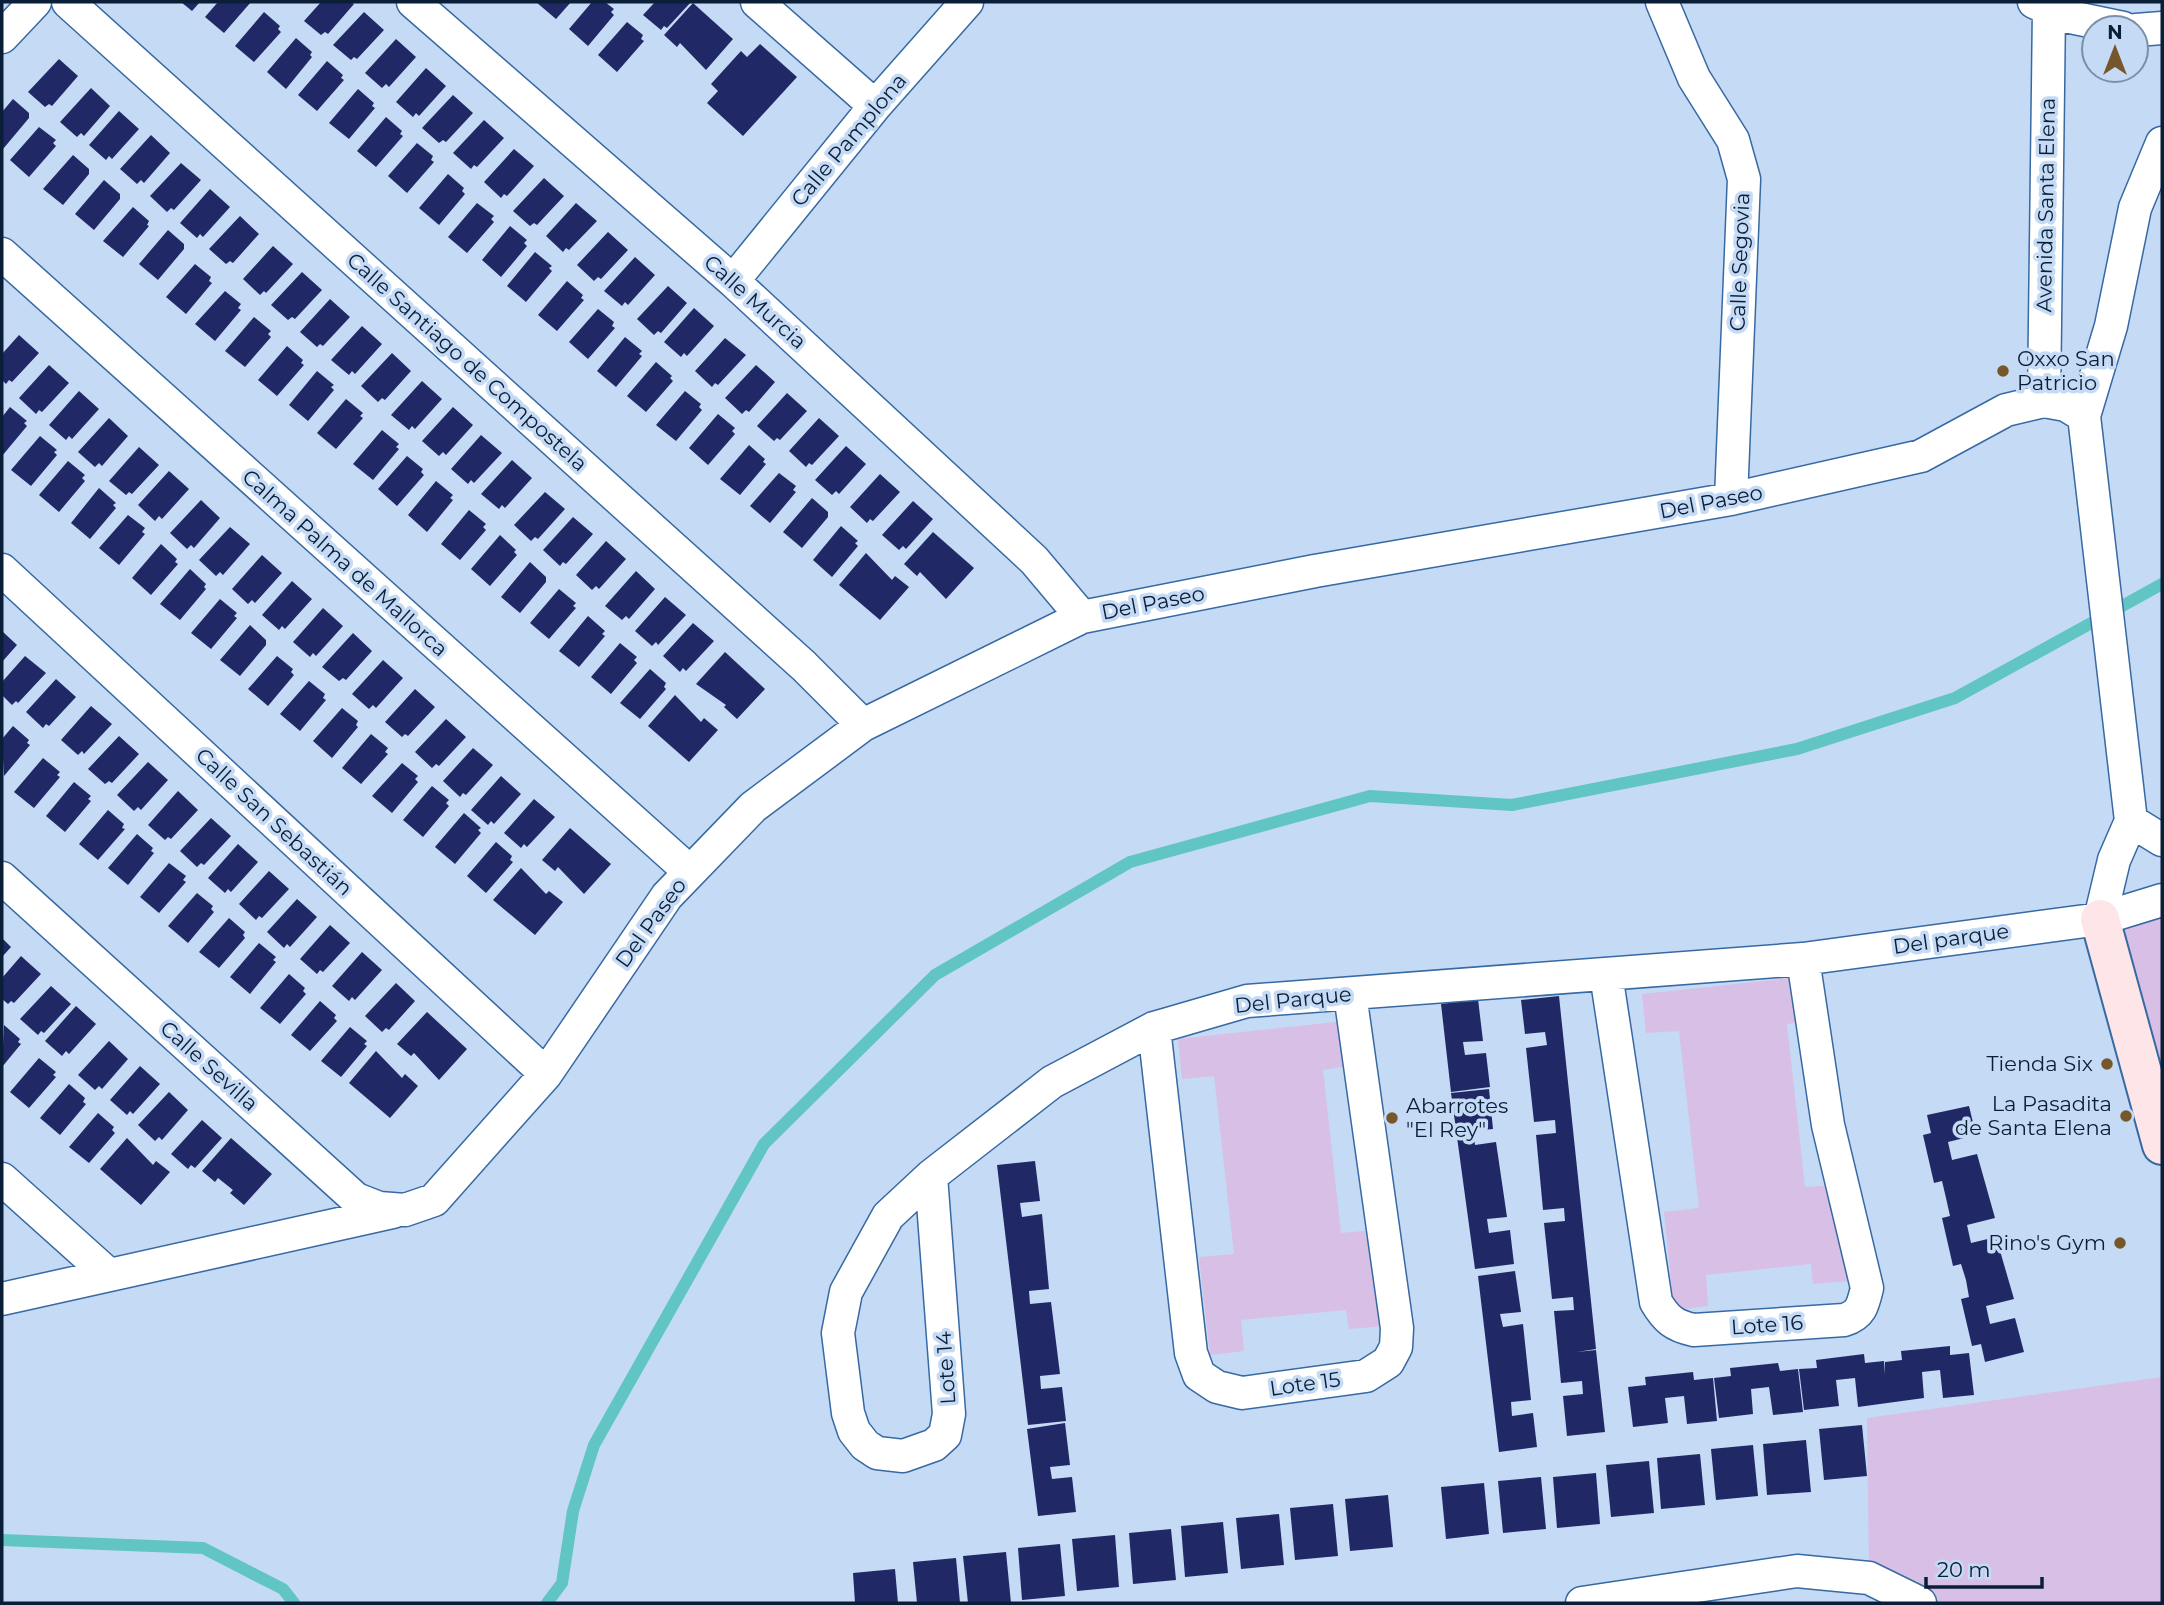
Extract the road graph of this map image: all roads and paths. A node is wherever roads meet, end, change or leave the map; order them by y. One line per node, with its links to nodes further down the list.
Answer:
1 (35, 2): 9 (street)
2 (68, 2): 19 (street, Calle Santiago de Compostela)
3 (412, 2): 13 (street, Calle Murcia)
4 (757, 2): 10 (street)
5 (967, 2): 10 (street, Calle Pamplona)
6 (1661, 2): 16 (street, Calle Segovia)
7 (2042, 5): 8 (street); 14 (street, Avenida Santa Elena)
8 (2080, 19)
9 (2, 37)
10 (875, 106): 13 (street, Calle Pamplona)
11 (2162, 143): 15 (street)
12 (2, 254): 22 (street, Calma Palma de Mallorca)
13 (733, 281): 18 (street, Calle Murcia)
14 (2044, 401): 15 (street); 16 (street, Del Paseo)
15 (2085, 424): 20 (street)
16 (1731, 499): 18 (street, Del Paseo)
17 (2, 570): 30 (street, Calle San Sebastián)
18 (1082, 617): 19 (street, Del Paseo)
19 (863, 725): 22 (street, Del Paseo)
20 (2131, 816): 21 (street); 25 (street)
21 (2162, 840)
22 (689, 871): 30 (street, Del Paseo)
23 (2, 878): 34 (street, Calle Sevilla)
24 (2162, 900): 25 (street, Del parque)
25 (2100, 919): 26 (street, Del parque); 31 (street)
26 (1803, 960): 27 (street, Del Parque); 27 (street, Lote 16)
27 (1606, 974): 28 (street, Del Parque)
28 (1350, 993): 29 (street, Del Parque); 29 (street, Lote 15)
29 (1154, 1028): 32 (street, Del Parque)
30 (546, 1074): 34 (street, Del Paseo)
31 (2162, 1145)
32 (931, 1176): 37 (street, Del Parque); 37 (street, Lote 14)
33 (2, 1179): 35 (street)
34 (419, 1205): 35 (street)
35 (109, 1275): 36 (street)
36 (2, 1299)
37 (848, 1413)
38 (1582, 1603): 39 (street)
39 (1920, 1603)

